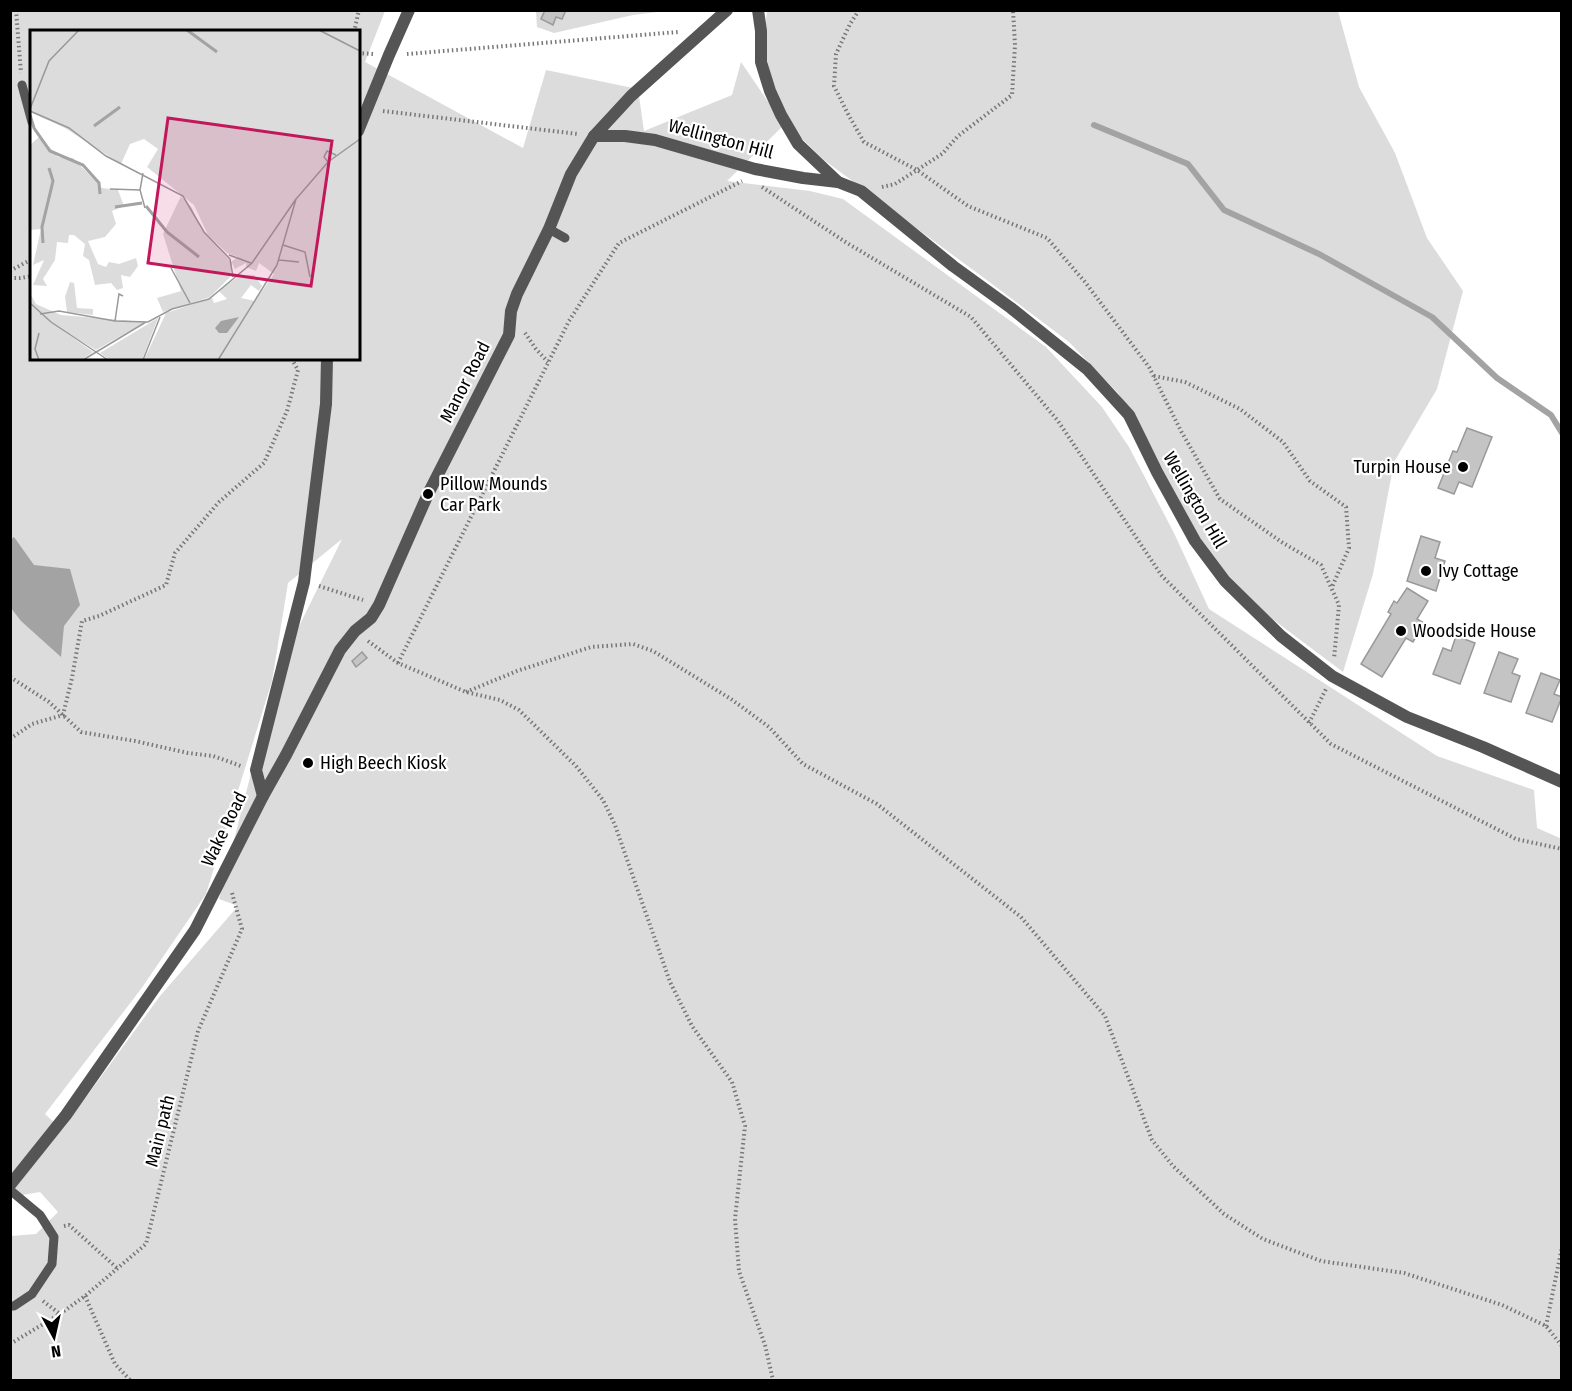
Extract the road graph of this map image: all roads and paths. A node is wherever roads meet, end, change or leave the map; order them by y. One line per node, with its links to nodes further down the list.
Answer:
1 (16, 10): 11 (path)
2 (359, 10): 8 (path)
3 (409, 10): 10 (street)
4 (727, 10): 9 (street, Manor Road)
5 (758, 10): 18 (street, Wellington Hill)
6 (859, 10): 16 (path)
7 (1013, 10): 16 (path)
8 (354, 30)
9 (705, 30): 10 (path); 15 (street, Manor Road)
10 (389, 55): 12 (street)
11 (22, 86): 13 (lane)
12 (367, 110): 14 (street); 15 (path)
13 (30, 115)
14 (360, 126)
15 (594, 136): 18 (street, Wellington Hill); 21 (street, Manor Road)
16 (917, 170): 20 (path); 31 (path)
17 (737, 175): 30 (path)
18 (838, 182): 20 (street, Wellington Hill)
19 (758, 185): 41 (path)
20 (861, 191): 37 (street, Wellington Hill)
21 (549, 229): 22 (lane); 34 (street, Manor Road)
22 (565, 238)
23 (30, 260): 24 (path)
24 (10, 271)
25 (30, 276): 26 (path)
26 (10, 278)
27 (520, 330): 30 (path)
28 (292, 360): 40 (path)
29 (327, 360): 32 (street, Wake Road)
30 (548, 363): 36 (path)
31 (1154, 375): 33 (path); 33 (path)
32 (304, 582): 34 (path); 43 (street, Wake Road)
33 (1331, 588): 37 (path)
34 (379, 605): 35 (street, Manor Road)
35 (356, 631): 36 (path); 45 (street, Manor Road)
36 (398, 663): 39 (path)
37 (1332, 676): 41 (path); 44 (street, Wellington Hill)
38 (10, 677): 40 (path)
39 (466, 692): 57 (path); 61 (path)
40 (63, 715): 42 (path); 43 (path)
41 (1309, 723): 46 (path)
42 (10, 739)
43 (256, 770): 45 (street, Wake Road)
44 (1562, 782)
45 (262, 795): 47 (street, Wake Road)
46 (1562, 849)
47 (226, 867): 48 (street, Wake Road); 52 (path, Main path)
48 (10, 1185)
49 (10, 1190): 50 (lane)
50 (49, 1229): 52 (path); 53 (lane)
51 (1562, 1247): 57 (path)
52 (117, 1268): 54 (path, Main path)
53 (32, 1294): 55 (lane); 56 (path)
54 (85, 1296): 56 (path, Main path); 60 (path)
55 (10, 1306)
56 (60, 1314): 58 (path, Main path)
57 (1546, 1326): 59 (path)
58 (10, 1344)
59 (1562, 1346)
60 (130, 1380)
61 (773, 1380)

